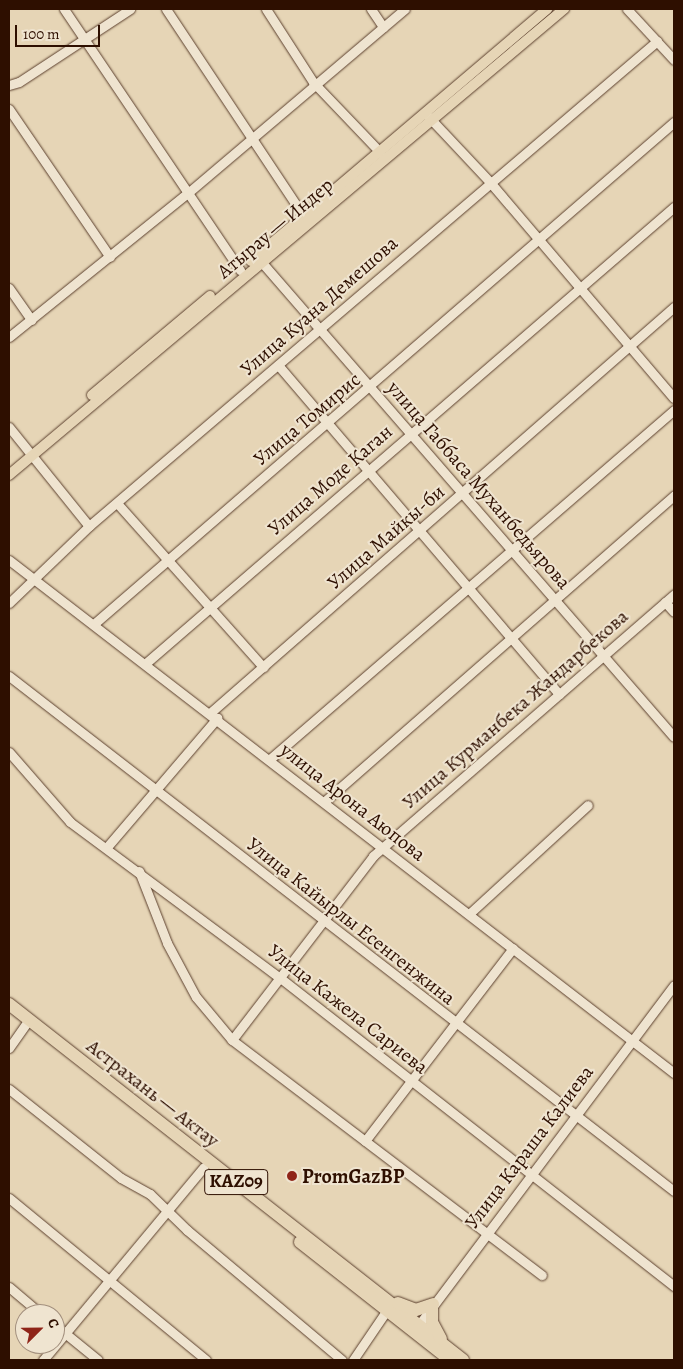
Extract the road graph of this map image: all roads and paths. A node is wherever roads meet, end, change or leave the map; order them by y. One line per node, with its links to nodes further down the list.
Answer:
1 (64, 9): 11 (street)
2 (130, 9): 11 (street)
3 (166, 9): 19 (street)
4 (266, 9): 14 (street)
5 (371, 9): 10 (street)
6 (405, 9): 10 (street)
7 (547, 9): 17 (main road, Атырау — Индер)
8 (564, 9): 17 (main road, Атырау — Индер)
9 (627, 9): 12 (street)
10 (383, 27): 14 (street)
11 (85, 40): 15 (street); 22 (street)
12 (657, 41): 13 (street); 21 (street, Улица Куана Демешова)
13 (674, 60)
14 (316, 84): 19 (street); 20 (street)
15 (9, 85)
16 (9, 109): 26 (street)
17 (429, 117): 20 (main road, Атырау — Индер); 21 (street); 27 (main road, Атырау — Индер)
18 (674, 122): 25 (street, Улица Томирис)
19 (252, 138): 22 (street); 24 (street)
20 (380, 152): 24 (main road, Атырау — Индер)
21 (489, 181): 25 (street); 33 (street, Улица Куана Демешова)
22 (189, 192): 26 (street); 28 (street)
23 (674, 207): 30 (street, Улица Моде Каган)
24 (304, 217): 27 (main road, Атырау — Индер)
25 (539, 239): 30 (street); 37 (street, Улица Томирис)
26 (110, 257): 32 (street)
27 (259, 259): 28 (main road, Атырау — Индер); 33 (street, улица Габбаса Муханбедьярова); 43 (main road, Атырау — Индер)
28 (240, 270): 43 (main road, Атырау — Индер)
29 (9, 288): 32 (street)
30 (580, 288): 35 (street); 42 (street, Улица Моде Каган)
31 (674, 307): 35 (street, Улица Майкы-би)
32 (32, 320): 34 (street)
33 (320, 329): 36 (street, Улица Куана Демешова); 37 (street, улица Габбаса Муханбедьярова)
34 (9, 337)
35 (630, 347): 38 (street); 47 (street, Улица Майкы-би)
36 (278, 365): 40 (street); 49 (street, Улица Куана Демешова)
37 (371, 388): 40 (street, Улица Томирис); 42 (street, улица Габбаса Муханбедьярова)
38 (674, 398)
39 (674, 410): 52 (street)
40 (329, 423): 45 (street); 54 (street, Улица Томирис)
41 (9, 427): 43 (street)
42 (411, 434): 45 (street, Улица Моде Каган); 47 (street, улица Габбаса Муханбедьярова)
43 (28, 453): 44 (main road, Атырау — Индер); 46 (main road, Атырау — Индер); 50 (street)
44 (9, 466)
45 (368, 470): 51 (street); 61 (street, Улица Моде Каган)
46 (9, 475)
47 (462, 493): 51 (street, Улица Майкы-би); 52 (street, улица Габбаса Муханбедьярова)
48 (674, 495): 58 (street)
49 (117, 503): 50 (street, Улица Куана Демешова); 54 (street)
50 (89, 526): 55 (street, Улица Куана Демешова)
51 (420, 529): 56 (street); 67 (street, Улица Майкы-би)
52 (511, 549): 56 (street); 58 (street, улица Габбаса Муханбедьярова)
53 (9, 560): 55 (street, улица Арона Аюпова)
54 (167, 562): 61 (street); 63 (street, Улица Томирис)
55 (32, 578): 60 (street, Улица Куана Демешова); 63 (street, улица Арона Аюпова)
56 (466, 588): 64 (street); 73 (street)
57 (674, 594): 59 (street, Улица Курманбека Жандарбекова)
58 (556, 601): 64 (street); 65 (street, улица Габбаса Муханбедьярова)
59 (665, 602): 62 (street); 65 (street, Улица Курманбека Жандарбекова)
60 (9, 604)
61 (209, 608): 66 (street, Улица Моде Каган); 67 (street)
62 (674, 612)
63 (95, 623): 66 (street, улица Арона Аюпова)
64 (512, 639): 69 (street); 75 (street)
65 (604, 656): 69 (street, Улица Курманбека Жандарбекова); 71 (street, улица Габбаса Муханбедьярова)
66 (146, 663): 70 (street, улица Арона Аюпова)
67 (263, 667): 70 (street, Улица Майкы-би)
68 (9, 676): 74 (street, Улица Кайырлы Есенгенжина)
69 (559, 694): 78 (street, Улица Курманбека Жандарбекова)
70 (214, 715): 73 (street, улица Арона Аюпова); 74 (street, Улица Майкы-би)
71 (674, 737)
72 (9, 752): 77 (street, Улица Кажела Сариева)
73 (270, 759): 75 (street, улица Арона Аюпова)
74 (155, 790): 77 (street, Улица Майкы-би); 81 (street, Улица Кайырлы Есенгенжина)
75 (325, 801): 78 (street, улица Арона Аюпова)
76 (588, 805): 80 (street)
77 (107, 847): 79 (street, Улица Кажела Сариева)
78 (382, 848): 80 (street, улица Арона Аюпова); 81 (street, Улица Курманбека Жандарбекова)
79 (138, 871): 83 (street, Улица Кажела Сариева); 90 (street)
80 (468, 914): 82 (street, улица Арона Аюпова)
81 (322, 922): 83 (street, Улица Курманбека Жандарбекова); 87 (street, Улица Кайырлы Есенгенжина)
82 (513, 948): 87 (street); 89 (street, улица Арона Аюпова)
83 (279, 977): 90 (street, Улица Курманбека Жандарбекова); 93 (street, Улица Кажела Сариева)
84 (674, 985): 89 (street, Улица Караша Калиева)
85 (9, 1004): 88 (highway, Астрахань — Актау / KAZ09)
86 (9, 1014): 88 (highway, Астрахань — Актау / KAZ09)
87 (454, 1022): 93 (street); 95 (street, Улица Кайырлы Есенгенжина)
88 (27, 1023): 91 (street); 97 (highway, Астрахань — Актау / KAZ09); 109 (highway, Астрахань — Актау / KAZ09)
89 (631, 1039): 92 (street, улица Арона Аюпова); 95 (street, Улица Караша Калиева)
90 (232, 1040): 96 (street)
91 (9, 1048)
92 (674, 1073)
93 (411, 1080): 96 (street); 98 (street, Улица Кажела Сариева)
94 (9, 1089): 101 (street)
95 (574, 1115): 98 (street, Улица Караша Калиева); 99 (street, Улица Кайырлы Есенгенжина)
96 (365, 1141): 102 (street)
97 (204, 1166): 101 (street); 109 (highway, Астрахань — Актау / KAZ09)
98 (531, 1173): 102 (street, Улица Караша Калиева); 105 (street, Улица Кажела Сариева)
99 (674, 1191)
100 (9, 1198): 104 (street)
101 (167, 1208): 104 (street); 116 (street)
102 (487, 1233): 103 (street); 108 (street, Улица Караша Калиева)
103 (542, 1275)
104 (107, 1280): 111 (street); 115 (street)
105 (674, 1286)
106 (9, 1287): 107 (street)
107 (29, 1304)
108 (432, 1305): 109 (highway); 110 (street, Улица Караша Калиева); 112 (highway)
109 (389, 1307): 110 (highway, Астрахань — Актау / KAZ09); 117 (street)
110 (416, 1328): 112 (highway, Астрахань — Актау / KAZ09); 118 (highway, Астрахань — Актау / KAZ09)
111 (66, 1334): 113 (street); 114 (street)
112 (447, 1347): 119 (highway, Астрахань — Актау / KAZ09)
113 (43, 1360)
114 (98, 1360)
115 (206, 1360)
116 (342, 1360)
117 (353, 1360)
118 (450, 1360)
119 (464, 1360)

